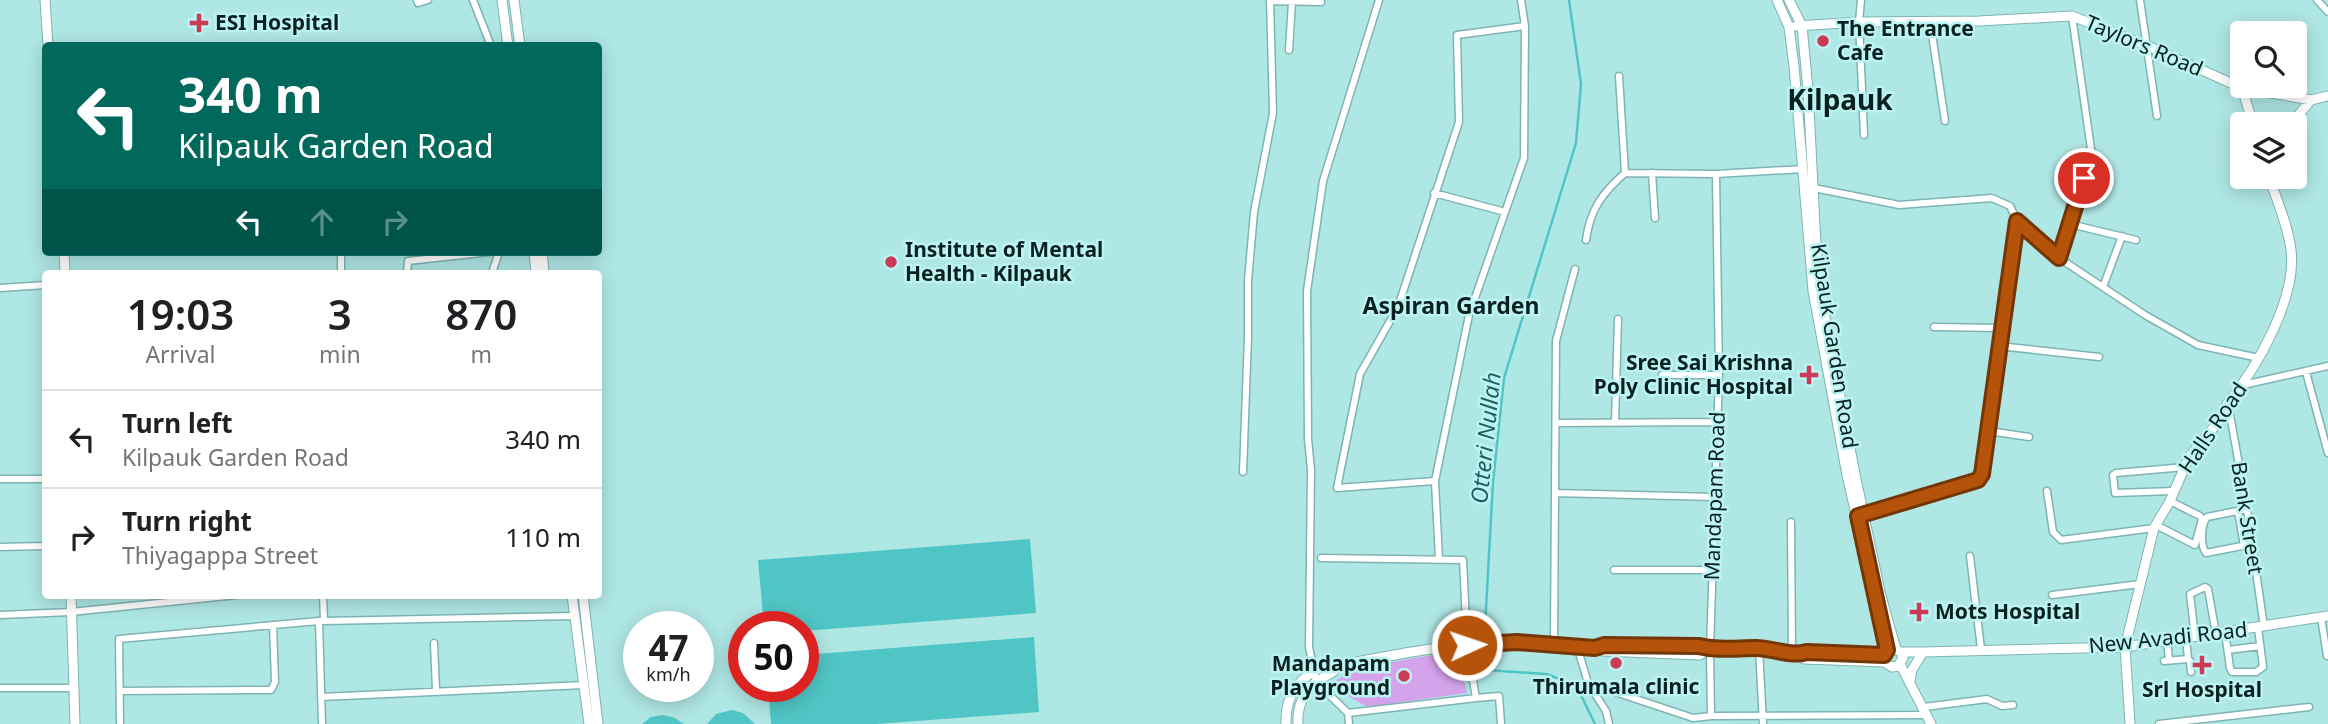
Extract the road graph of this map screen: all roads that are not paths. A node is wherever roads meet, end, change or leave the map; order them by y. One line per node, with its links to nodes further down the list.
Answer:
1 (45, 0): 24 (main road)
2 (417, 0): 3 (street)
3 (428, 0)
4 (472, 0): 25 (street)
5 (502, 0): 26 (main road)
6 (514, 0): 27 (main road)
7 (1379, 0): 139 (street)
8 (1521, 0): 21 (street)
9 (1777, 0): 22 (main road, Kilpauk Garden Road)
10 (1789, 0): 23 (main road, Kilpauk Garden Road)
11 (1861, 0): 20 (street)
12 (2140, 0): 28 (street)
13 (2317, 0): 17 (street)
14 (1270, 1): 15 (street); 81 (street)
15 (1292, 2): 16 (street); 29 (street)
16 (1321, 2)
17 (2328, 12)
18 (2072, 16): 19 (main road, Taylors Road); 28 (main road, Taylors Road); 49 (street)
19 (1930, 21): 20 (main road, Taylors Road); 37 (street)
20 (1859, 22): 23 (main road, Taylors Road); 38 (street)
21 (1525, 26): 45 (street); 46 (street)
22 (1789, 26): 23 (main road, Taylors Road); 39 (main road, Kilpauk Garden Road)
23 (1802, 26): 43 (main road, Kilpauk Garden Road)
24 (48, 42)
25 (489, 42)
26 (507, 42)
27 (519, 42)
28 (2148, 46): 31 (main road, Taylors Road); 36 (street)
29 (1289, 50)
30 (1619, 76): 40 (street)
31 (2230, 83)
32 (2328, 96): 34 (main road, Taylors Road)
33 (2300, 98): 34 (main road, Taylors Road)
34 (2311, 100): 35 (main road)
35 (2301, 112)
36 (2157, 116)
37 (1945, 121)
38 (1864, 135)
39 (1804, 169): 42 (street); 91 (main road, Kilpauk Garden Road)
40 (1625, 173): 41 (street); 51 (street)
41 (1652, 173): 42 (street); 47 (street)
42 (1716, 174): 71 (street, Mandapam Road)
43 (1814, 188): 48 (street); 91 (main road, Kilpauk Garden Road)
44 (2273, 189): 67 (main road, Halls Road)
45 (1434, 193): 46 (street); 84 (street)
46 (1505, 212): 84 (street)
47 (1655, 218)
48 (2017, 221): 55 (street); 64 (street)
49 (2070, 224): 50 (street); 55 (street)
50 (2122, 236): 52 (street); 60 (street)
51 (1586, 240)
52 (2136, 240)
53 (407, 256): 56 (street)
54 (454, 256): 56 (street)
55 (2059, 258): 60 (street)
56 (408, 261): 58 (street)
57 (1575, 269): 76 (street)
58 (407, 270)
59 (42, 285): 61 (street)
60 (2103, 287): 67 (street)
61 (0, 288)
62 (1618, 319): 74 (street)
63 (1934, 327): 64 (street)
64 (2002, 328): 65 (street)
65 (2000, 346): 66 (street); 77 (street)
66 (2099, 357)
67 (2259, 358): 72 (main road, Halls Road)
68 (2328, 366): 69 (street)
69 (2306, 372): 72 (street); 79 (street)
70 (1662, 375): 71 (street)
71 (1719, 375): 75 (street, Mandapam Road)
72 (2243, 385): 73 (main road, Halls Road)
73 (2229, 409): 80 (main road, Halls Road); 89 (street, Bank Street)
74 (1615, 422): 75 (street); 76 (street)
75 (1717, 422): 88 (street, Mandapam Road)
76 (1556, 423): 86 (street)
77 (1989, 430): 78 (street); 91 (street)
78 (2029, 437)
79 (2328, 453)
80 (2185, 467): 87 (main road, Halls Road); 87 (street)
81 (1243, 472)
82 (0, 479): 83 (street)
83 (42, 479)
84 (1436, 481): 102 (street)
85 (2047, 491): 94 (street)
86 (1555, 493): 88 (street); 124 (street)
87 (2171, 496): 94 (main road, Halls Road); 94 (street)
88 (1715, 497): 104 (street, Mandapam Road)
89 (2247, 509): 90 (street); 93 (street, Bank Street)
90 (2238, 511): 95 (street); 98 (street)
91 (1862, 515): 135 (main road, Kilpauk Garden Road)
92 (1791, 522): 134 (street)
93 (2249, 526): 95 (street); 96 (street, Bank Street)
94 (2155, 527): 105 (main road, Halls Road)
95 (2241, 528): 98 (street)
96 (2252, 544): 98 (street); 118 (street, Bank Street)
97 (42, 546): 99 (street)
98 (2244, 546)
99 (0, 547)
100 (1970, 556): 131 (street)
101 (1321, 558): 102 (street)
102 (1439, 559): 125 (street)
103 (1614, 570): 104 (street)
104 (1713, 570): 130 (street, Mandapam Road)
105 (2140, 584): 106 (street); 128 (main road, Halls Road)
106 (2052, 595)
107 (71, 599): 112 (main road)
108 (198, 599): 112 (street)
109 (323, 599): 116 (street)
110 (573, 599): 114 (main road)
111 (583, 599): 163 (main road)
112 (71, 612): 113 (street); 146 (main road)
113 (0, 615)
114 (575, 616): 116 (street); 144 (main road)
115 (2324, 616): 118 (main road, New Avadi Road); 120 (street)
116 (322, 621): 117 (street); 149 (street)
117 (273, 625): 148 (street); 148 (street)
118 (2261, 627): 119 (main road, New Avadi Road); 127 (street, Bank Street)
119 (2221, 633): 121 (main road, New Avadi Road); 121 (street); 132 (street)
120 (2326, 634): 136 (street)
121 (2190, 637): 122 (main road, New Avadi Road); 137 (street)
122 (2167, 641): 128 (main road, New Avadi Road); 137 (street)
123 (434, 643): 147 (street)
124 (1554, 644): 125 (main road, New Avadi Road); 126 (main road, New Avadi Road)
125 (1467, 645): 138 (main road); 150 (street)
126 (1577, 646): 130 (main road, New Avadi Road); 143 (street)
127 (2260, 646): 132 (street); 132 (street)
128 (2125, 647): 131 (main road, New Avadi Road); 171 (main road, Halls Road)
129 (1759, 648): 130 (main road, New Avadi Road); 134 (main road, New Avadi Road); 157 (street)
130 (1710, 649): 156 (street, Mandapam Road)
131 (1982, 649): 133 (main road, New Avadi Road)
132 (2228, 650)
133 (1923, 652): 135 (main road, New Avadi Road); 141 (main road)
134 (1795, 655): 135 (main road, New Avadi Road)
135 (1894, 656): 141 (main road, Kilpauk Garden Road)
136 (2328, 656)
137 (2188, 659): 140 (street)
138 (1340, 665): 139 (main road); 142 (main road)
139 (1314, 670): 142 (street); 164 (main road)
140 (2191, 673)
141 (1910, 681): 155 (main road, Kilpauk Garden Road)
142 (1316, 682): 153 (street); 165 (main road)
143 (1588, 683): 158 (street); 168 (street)
144 (584, 685): 147 (street); 162 (main road)
145 (0, 688): 146 (street)
146 (73, 688): 159 (main road)
147 (436, 690): 149 (street)
148 (120, 691): 160 (street)
149 (321, 697): 161 (street)
150 (1476, 698): 153 (street); 167 (street)
151 (2013, 705): 155 (street)
152 (2309, 708): 172 (street)
153 (1348, 713): 166 (street)
154 (1839, 714): 155 (street); 157 (street); 170 (street)
155 (1928, 715)
156 (1711, 716): 157 (street); 158 (street)
157 (1761, 716): 169 (street)
158 (1694, 721)
159 (75, 724)
160 (120, 724)
161 (322, 724)
162 (589, 724)
163 (598, 724)
164 (1286, 724)
165 (1298, 724)
166 (1349, 724)
167 (1501, 724)
168 (1609, 724)
169 (1763, 724)
170 (1841, 724)
171 (2129, 724)
172 (2159, 724)

